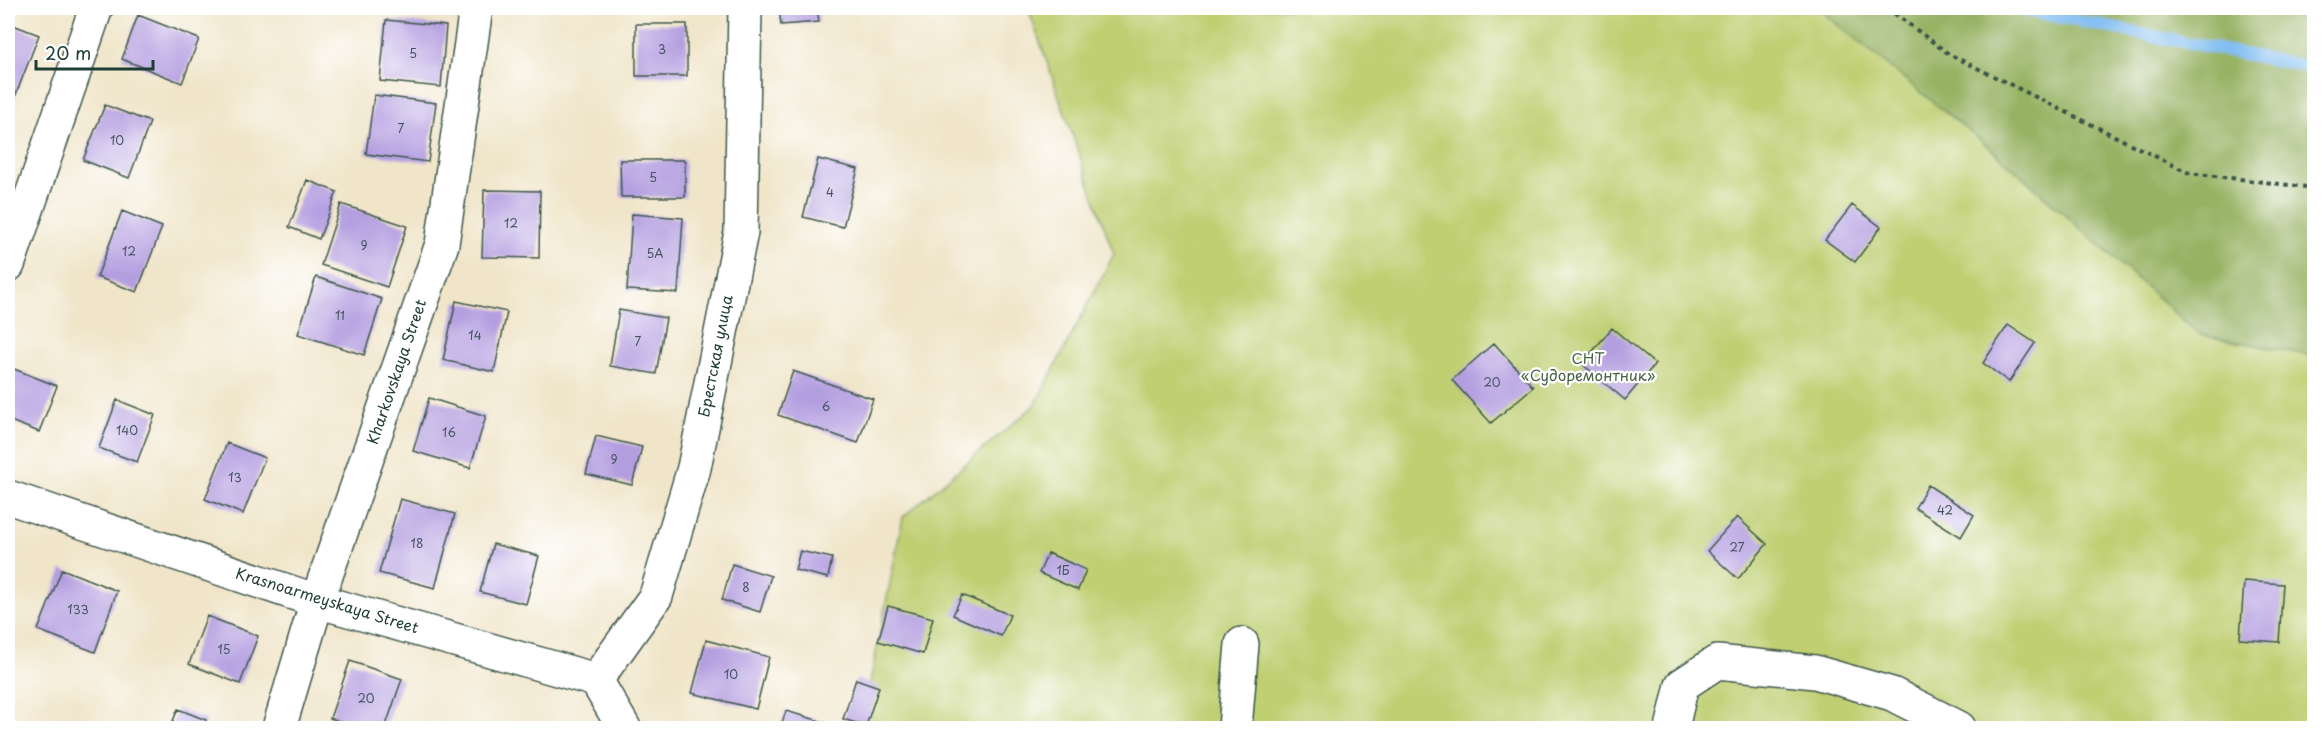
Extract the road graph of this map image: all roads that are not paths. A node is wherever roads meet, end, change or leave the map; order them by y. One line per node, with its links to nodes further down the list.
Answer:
1 (96, 8): 4 (street)
2 (476, 8): 6 (street, Kharkovskaya Street)
3 (745, 8): 8 (street, Брестская улица)
4 (8, 265)
5 (8, 497): 6 (street, Krasnoarmeyskaya Street)
6 (317, 601): 8 (street, Krasnoarmeyskaya Street); 9 (street, Kharkovskaya Street)
7 (1242, 644): 11 (street)
8 (596, 680): 10 (street)
9 (279, 729)
10 (624, 729)
11 (1235, 729)
12 (1672, 729): 13 (street)
13 (1959, 729)

